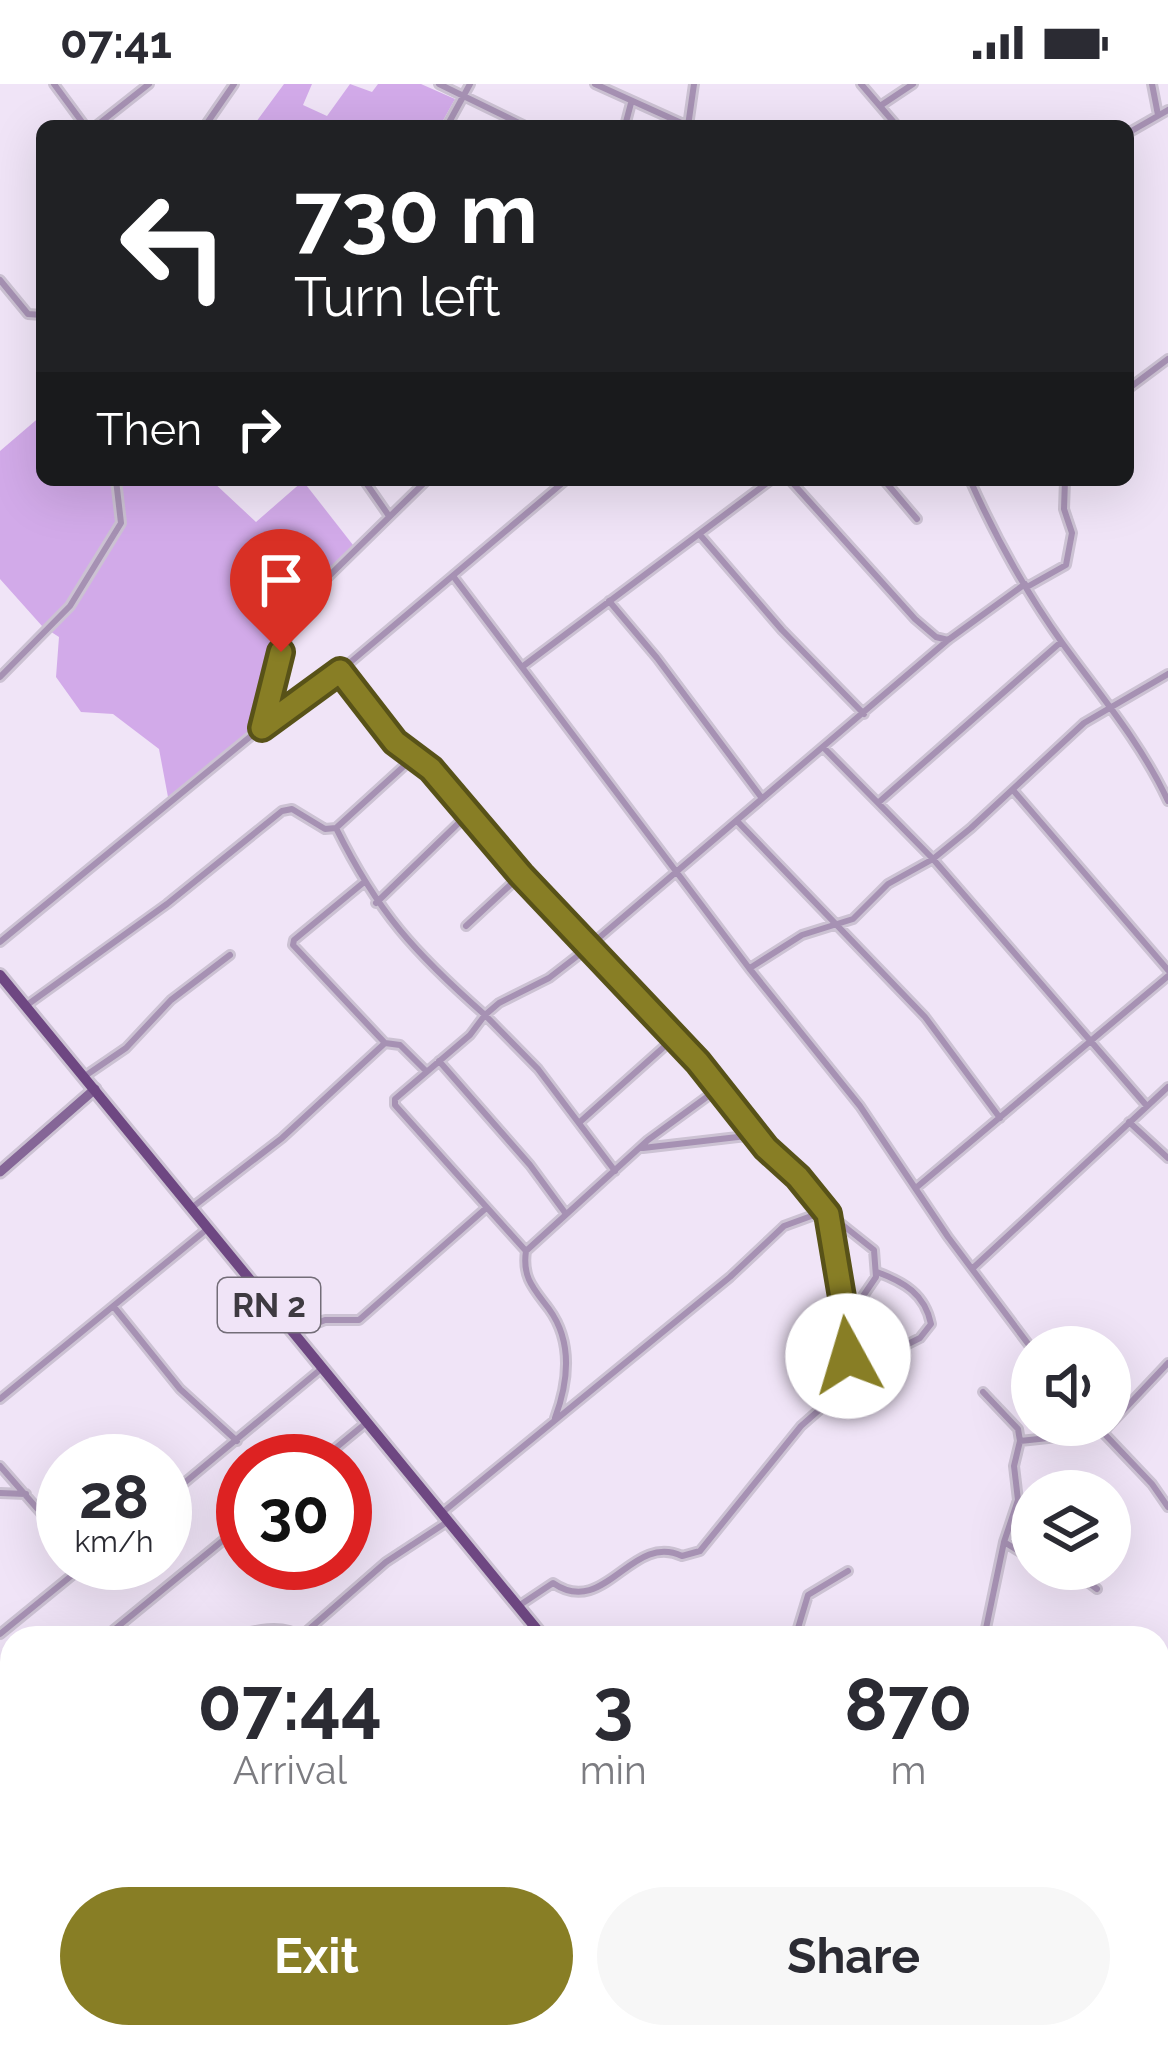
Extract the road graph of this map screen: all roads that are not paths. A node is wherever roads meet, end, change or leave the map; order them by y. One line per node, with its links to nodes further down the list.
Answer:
1 (54, 84): 16 (street)
2 (148, 84): 17 (street)
3 (234, 84): 18 (street)
4 (439, 84): 11 (street)
5 (470, 84): 11 (street)
6 (595, 84): 12 (street)
7 (694, 84): 23 (street)
8 (861, 84): 13 (street)
9 (913, 84): 13 (street)
10 (1152, 84): 15 (street)
11 (463, 97): 19 (street); 20 (street)
12 (631, 103): 21 (street); 22 (street)
13 (880, 106): 24 (street)
14 (1168, 110): 15 (street)
15 (1158, 115): 25 (street)
16 (81, 120)
17 (103, 120)
18 (210, 120)
19 (450, 120)
20 (512, 120)
21 (627, 120)
22 (673, 120)
23 (689, 120)
24 (889, 120)
25 (1134, 129)
26 (0, 280): 27 (street)
27 (36, 315)
28 (1168, 359): 29 (street)
29 (1134, 384)
30 (117, 486): 50 (street)
31 (368, 486): 39 (street)
32 (422, 486): 39 (street)
33 (559, 486): 42 (street)
34 (764, 486): 41 (street)
35 (795, 486): 45 (street)
36 (889, 486): 40 (street)
37 (973, 486): 43 (street)
38 (1065, 486): 43 (street)
39 (390, 518): 53 (street)
40 (917, 519)
41 (701, 536): 44 (street); 52 (street)
42 (453, 576): 47 (street); 48 (street)
43 (1026, 586): 45 (street); 46 (street)
44 (609, 601): 47 (street); 57 (street)
45 (948, 640): 52 (street)
46 (1061, 642): 51 (street); 59 (street)
47 (522, 667): 64 (street)
48 (340, 671): 53 (street); 55 (street)
49 (1168, 674): 51 (street)
50 (0, 677)
51 (1111, 705): 56 (street); 58 (street)
52 (864, 714): 54 (street)
53 (262, 728): 70 (street)
54 (822, 747): 57 (street); 59 (street)
55 (415, 755): 60 (street); 62 (street)
56 (1012, 790): 63 (street); 74 (street)
57 (762, 798): 61 (street)
58 (1168, 801)
59 (879, 802): 63 (street)
60 (468, 814): 65 (street); 67 (street)
61 (736, 820): 64 (street); 68 (street)
62 (336, 828): 66 (street); 76 (street)
63 (933, 859): 68 (street); 80 (street)
64 (676, 872): 71 (street); 73 (street)
65 (521, 875): 69 (street); 71 (street)
66 (363, 883): 67 (street); 79 (street)
67 (376, 903): 77 (street)
68 (837, 923): 73 (street); 88 (street)
69 (466, 926)
70 (0, 942)
71 (587, 946): 77 (street); 78 (street)
72 (230, 955): 83 (street)
73 (749, 968): 96 (street)
74 (1168, 973): 80 (street)
75 (0, 975): 76 (main road, RN 2)
76 (26, 1006): 83 (main road, RN 2)
77 (485, 1015): 81 (street); 89 (street)
78 (675, 1037): 85 (street); 89 (street)
79 (385, 1043): 82 (street); 97 (street)
80 (1092, 1043): 87 (street); 88 (street)
81 (439, 1060): 82 (street); 100 (street)
82 (426, 1071): 98 (street)
83 (85, 1076): 86 (main road, RN 2)
84 (1168, 1087): 87 (street)
85 (719, 1088): 91 (street); 92 (street)
86 (95, 1090): 95 (street); 97 (main road, RN 2)
87 (1146, 1105): 90 (street)
88 (1000, 1118): 96 (street)
89 (580, 1121): 94 (street)
90 (1129, 1122): 93 (street); 105 (street)
91 (755, 1135): 92 (street); 99 (street)
92 (643, 1148): 94 (street)
93 (1168, 1158)
94 (615, 1171): 100 (street)
95 (0, 1172)
96 (917, 1187): 105 (street)
97 (190, 1209): 102 (main road, RN 2)
98 (484, 1209): 104 (street); 110 (street)
99 (826, 1213): 101 (street); 103 (street); 119 (street)
100 (566, 1214): 104 (street)
101 (841, 1225): 103 (street); 106 (street)
102 (207, 1229): 107 (street); 110 (main road, RN 2)
103 (831, 1235): 108 (street)
104 (526, 1251): 119 (street)
105 (972, 1269): 109 (street)
106 (877, 1272): 108 (street); 113 (street)
107 (114, 1307): 116 (street); 120 (street)
108 (846, 1321): 113 (street)
109 (1015, 1326)
110 (293, 1333): 112 (main road, RN 2)
111 (1168, 1363): 115 (street)
112 (321, 1369): 118 (main road, RN 2); 121 (street)
113 (852, 1381): 138 (street)
114 (983, 1392): 117 (street)
115 (1131, 1397)
116 (0, 1399)
117 (1011, 1422)
118 (366, 1423): 122 (street); 132 (main road, RN 2)
119 (554, 1423): 132 (street)
120 (229, 1434)
121 (245, 1434)
122 (353, 1434)
123 (1019, 1446): 133 (street)
124 (1116, 1446): 131 (street)
125 (216, 1458): 127 (street)
126 (0, 1466): 129 (street)
127 (192, 1477)
128 (0, 1492): 129 (street)
129 (26, 1494): 130 (street)
130 (36, 1506)
131 (1168, 1508)
132 (444, 1518): 138 (main road, RN 2); 141 (street)
133 (1004, 1542): 135 (street); 144 (street)
134 (216, 1546): 140 (street)
135 (1011, 1546)
136 (848, 1570): 143 (street)
137 (53, 1590): 139 (street)
138 (517, 1607): 142 (main road, RN 2)
139 (10, 1626)
140 (119, 1626)
141 (313, 1626)
142 (535, 1626)
143 (799, 1626)
144 (986, 1626)

